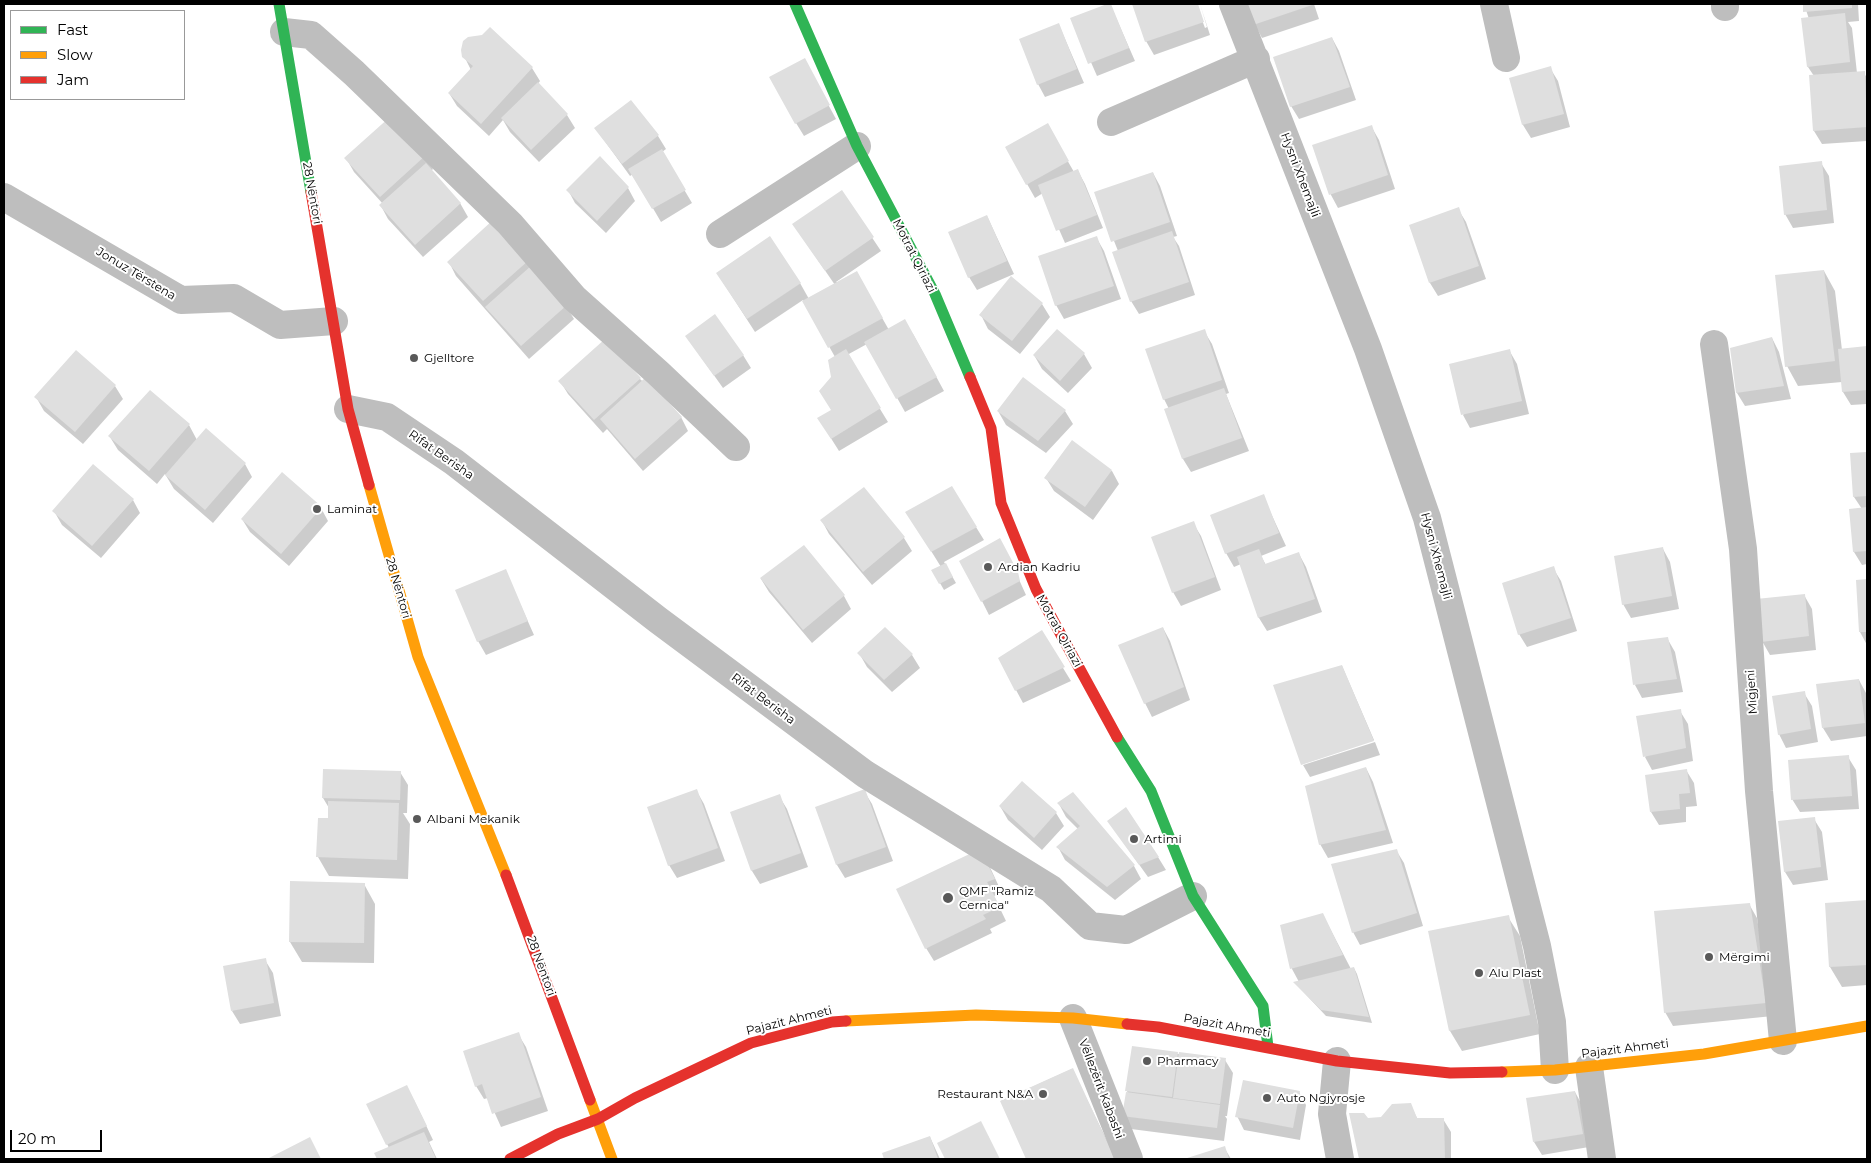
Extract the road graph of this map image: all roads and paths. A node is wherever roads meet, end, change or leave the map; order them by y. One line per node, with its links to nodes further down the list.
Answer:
1 (279, 4): 5 (street, 28 Nëntori)
2 (795, 4): 9 (street, Motrat Qiriazi)
3 (1233, 4): 7 (street, Hysni Xhemajli)
4 (1494, 4): 6 (street)
5 (284, 32): 12 (street, 28 Nëntori); 15 (street)
6 (1506, 58)
7 (1256, 59): 8 (street); 23 (street, Hysni Xhemajli)
8 (1111, 122)
9 (857, 146): 11 (street); 16 (street, Motrat Qiriazi)
10 (4, 196): 12 (street, Jonuz Tërstena)
11 (720, 234)
12 (334, 321): 14 (street, 28 Nëntori)
13 (1714, 344): 19 (street, Migjeni)
14 (348, 409): 16 (street, Rifat Berisha); 24 (street, 28 Nëntori)
15 (736, 447)
16 (1193, 896): 20 (street, Motrat Qiriazi)
17 (1073, 1018): 20 (street, Pajazit Ahmeti); 24 (street, Pajazit Ahmeti); 27 (street, Vëllezërit Kabashi)
18 (1867, 1026): 19 (street, Pajazit Ahmeti)
19 (1783, 1041): 22 (street, Pajazit Ahmeti)
20 (1268, 1047): 21 (street, Pajazit Ahmeti)
21 (1337, 1061): 23 (street, Pajazit Ahmeti); 28 (street)
22 (1588, 1067): 23 (street, Pajazit Ahmeti); 29 (street)
23 (1555, 1070)
24 (598, 1120): 25 (street, Pajazit Ahmeti); 26 (street, 28 Nëntori)
25 (510, 1159)
26 (612, 1159)
27 (1128, 1159)
28 (1340, 1159)
29 (1602, 1159)

